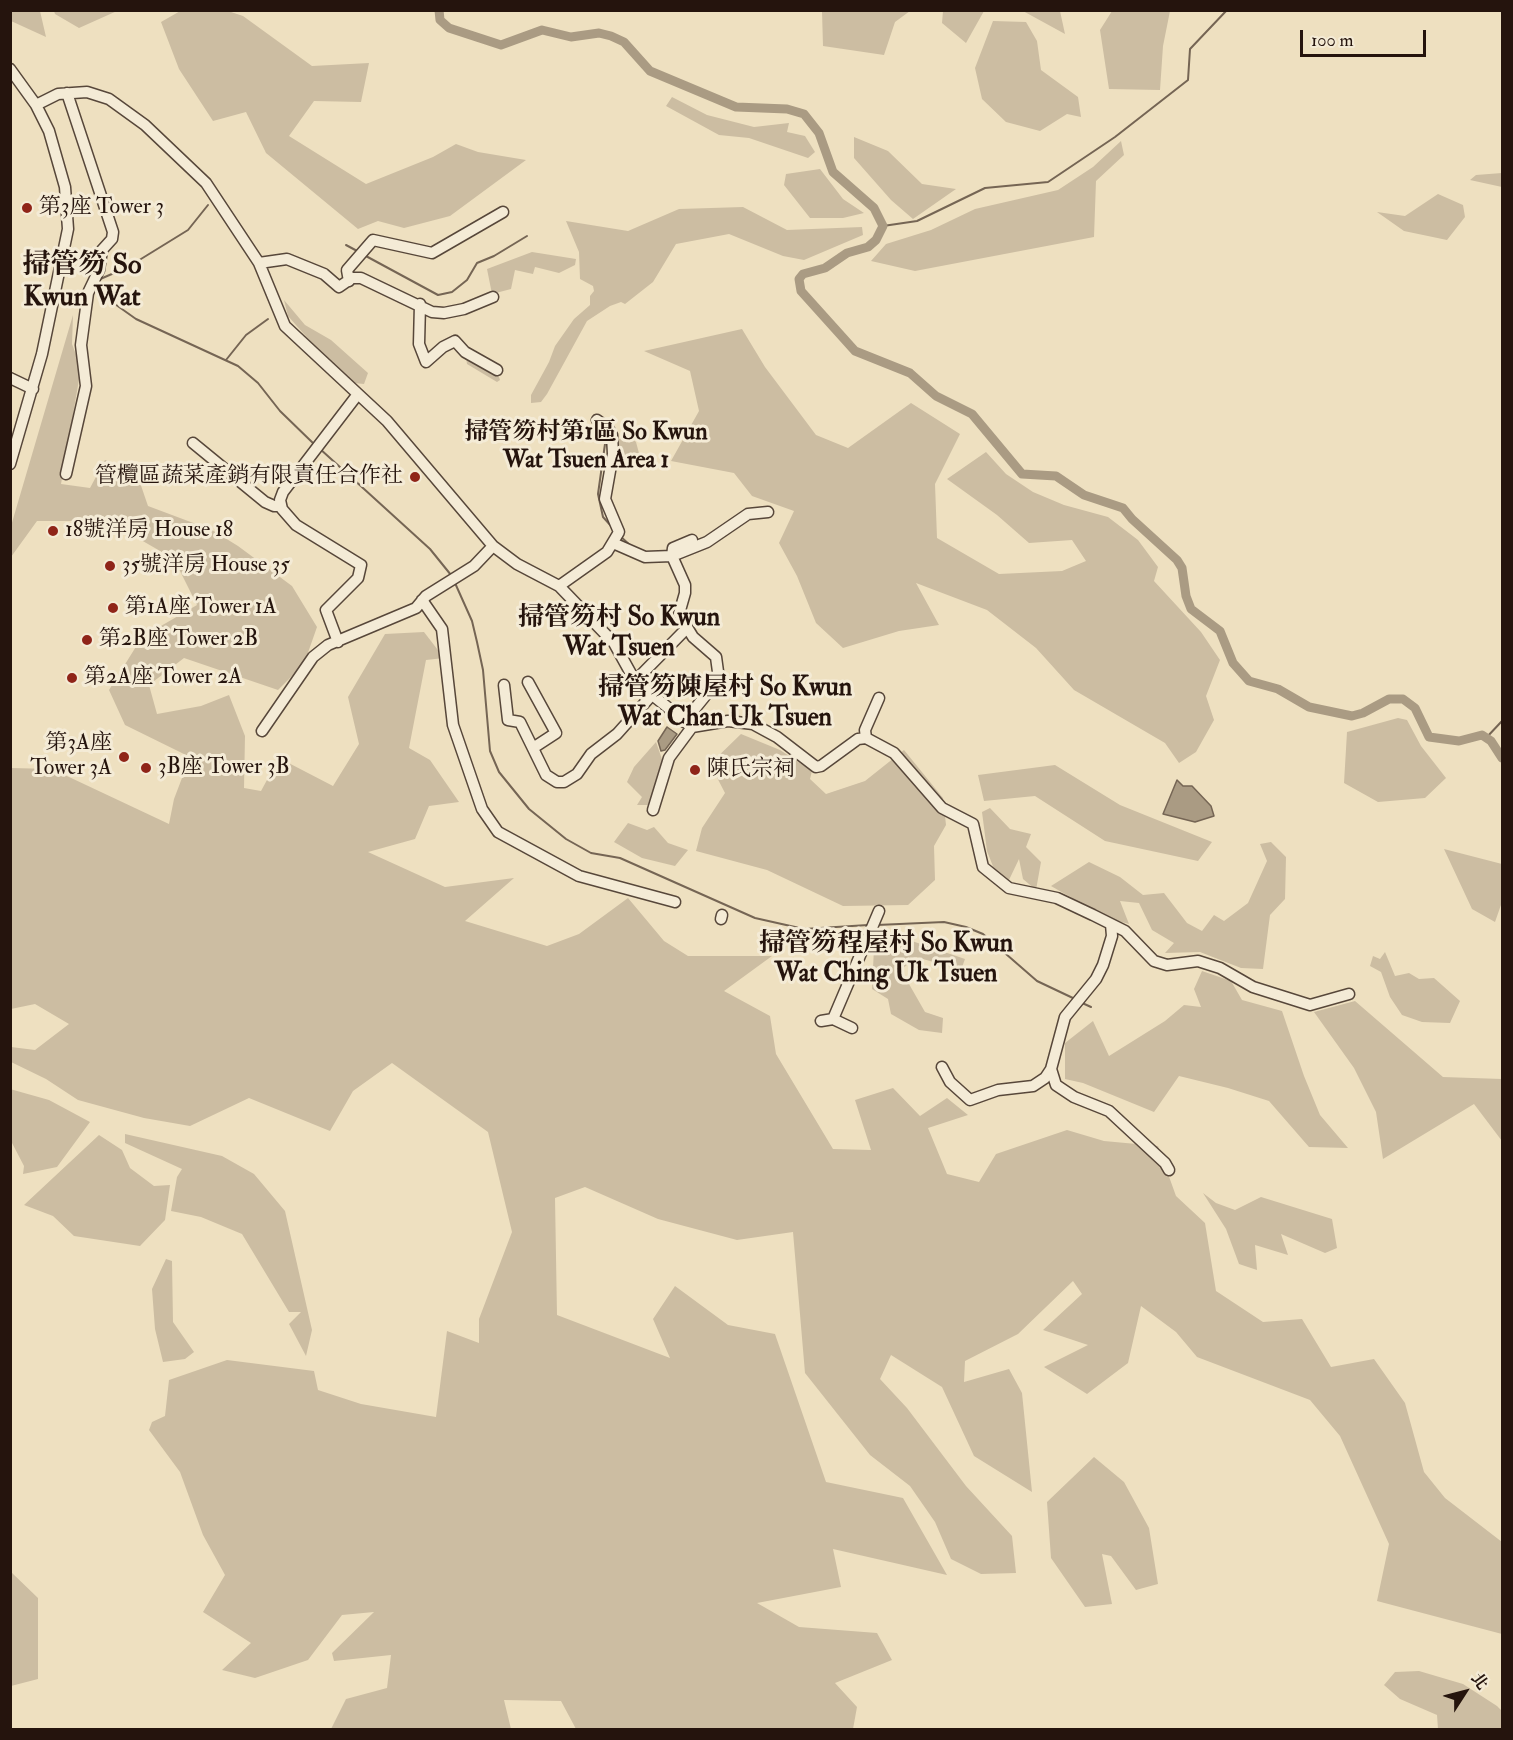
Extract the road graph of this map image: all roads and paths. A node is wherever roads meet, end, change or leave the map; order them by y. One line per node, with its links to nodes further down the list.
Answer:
1 (10, 69): 3 (street)
2 (67, 93): 3 (street); 5 (street); 16 (street)
3 (36, 105): 11 (street)
4 (503, 212): 6 (street)
5 (259, 263): 6 (street); 12 (street)
6 (349, 281): 8 (street)
7 (493, 297): 8 (street)
8 (420, 304): 9 (street)
9 (497, 370)
10 (10, 378): 11 (street)
11 (33, 389): 15 (street)
12 (358, 394): 17 (street); 21 (street)
13 (597, 420): 19 (street)
14 (193, 443): 17 (street)
15 (10, 464)
16 (66, 474)
17 (281, 506): 26 (street)
18 (768, 512): 22 (street)
19 (616, 537): 22 (street); 23 (street)
20 (692, 540): 22 (street)
21 (493, 546): 23 (street); 24 (street)
22 (672, 552): 25 (street)
23 (559, 586): 28 (street)
24 (422, 600): 26 (street); 37 (street)
25 (687, 628): 28 (street); 32 (street)
26 (339, 642): 33 (street)
27 (528, 681): 35 (street)
28 (635, 681): 30 (street)
29 (504, 685): 35 (street)
30 (651, 696): 32 (street); 35 (street)
31 (879, 698): 34 (street)
32 (688, 724): 34 (street); 36 (street)
33 (262, 731)
34 (866, 738): 39 (street)
35 (533, 748)
36 (653, 810)
37 (675, 902)
38 (878, 914): 41 (street)
39 (1111, 924): 40 (street); 45 (street)
40 (1349, 994)
41 (833, 1019): 42 (street); 43 (street)
42 (821, 1021)
43 (852, 1028)
44 (942, 1067): 45 (street)
45 (1051, 1069): 46 (street)
46 (1169, 1170)

